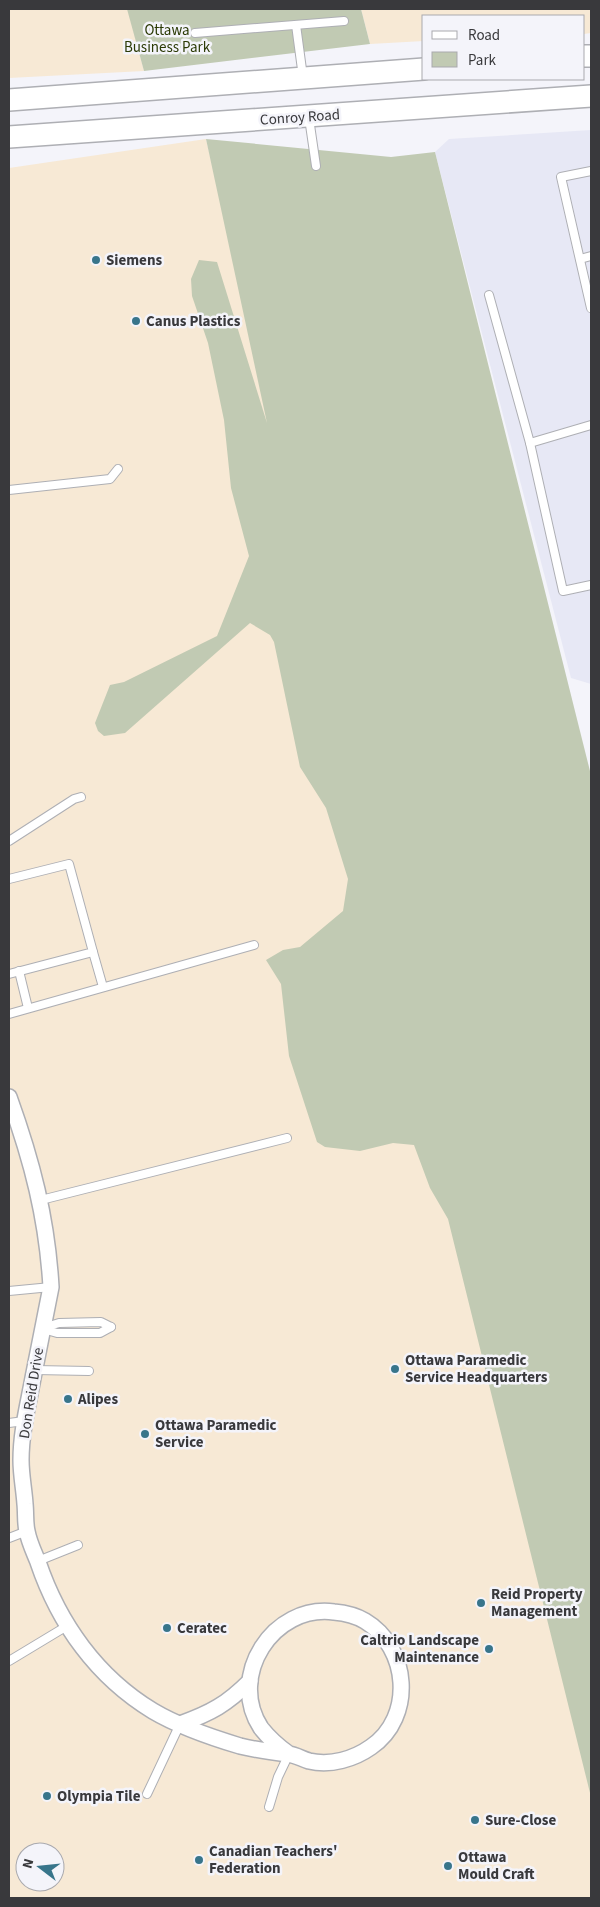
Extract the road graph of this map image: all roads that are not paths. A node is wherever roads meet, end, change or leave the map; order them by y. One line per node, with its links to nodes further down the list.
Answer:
1 (344, 21): 2 (lane)
2 (296, 25): 3 (lane); 5 (lane)
3 (195, 33)
4 (422, 69): 5 (main road)
5 (303, 79): 7 (main road)
6 (591, 96): 8 (main road, Conroy Road)
7 (9, 100)
8 (308, 116): 9 (main road, Conroy Road); 10 (lane)
9 (9, 137)
10 (316, 166)
11 (591, 171): 13 (lane)
12 (591, 256): 13 (lane)
13 (580, 259): 15 (lane)
14 (488, 295): 17 (lane)
15 (591, 308)
16 (591, 424): 17 (lane)
17 (530, 442): 20 (lane)
18 (118, 469): 19 (lane)
19 (9, 490)
20 (591, 585)
21 (81, 797): 22 (lane)
22 (9, 841)
23 (9, 879): 25 (lane)
24 (254, 945): 28 (lane)
25 (93, 952): 26 (lane); 28 (lane)
26 (19, 972): 27 (lane); 29 (lane)
27 (9, 974)
28 (102, 987): 29 (lane)
29 (28, 1008): 30 (lane)
30 (9, 1014)
31 (9, 1096): 33 (street, Don Reid Drive)
32 (287, 1138): 33 (lane)
33 (41, 1200): 34 (street, Don Reid Drive)
34 (52, 1287): 35 (lane); 36 (street, Don Reid Drive)
35 (9, 1291)
36 (42, 1328): 36 (lane); 37 (street, Don Reid Drive)
37 (34, 1370): 38 (lane); 39 (street, Don Reid Drive)
38 (89, 1371)
39 (24, 1421): 40 (lane); 41 (street, Don Reid Drive)
40 (9, 1423)
41 (27, 1531): 42 (lane); 44 (street, Don Reid Drive)
42 (9, 1538)
43 (78, 1545): 44 (lane)
44 (38, 1561): 45 (street, Don Reid Drive)
45 (67, 1626): 46 (lane); 48 (street, Don Reid Drive)
46 (9, 1661)
47 (250, 1680): 48 (street, Don Reid Drive); 49 (street, Don Reid Drive); 49 (street, Don Reid Drive)
48 (180, 1724): 49 (street, Don Reid Drive); 50 (lane)
49 (289, 1754): 51 (lane)
50 (147, 1794)
51 (269, 1807)

